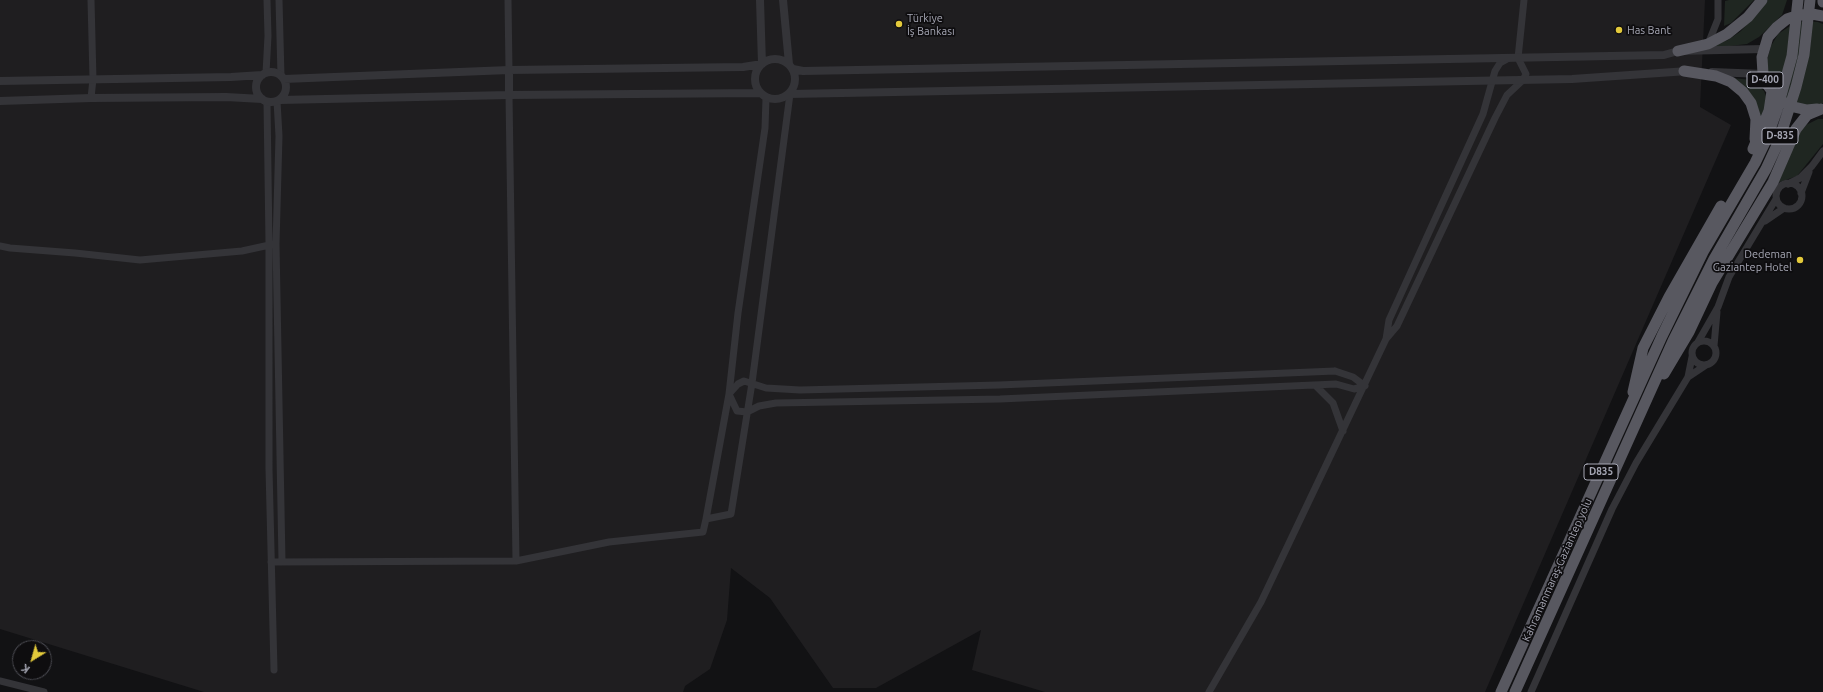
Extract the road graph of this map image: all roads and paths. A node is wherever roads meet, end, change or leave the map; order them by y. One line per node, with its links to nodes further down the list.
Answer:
1 (91, 0): 27 (street)
2 (267, 0): 24 (street)
3 (279, 0): 26 (street)
4 (508, 0): 22 (street)
5 (760, 0): 20 (street)
6 (783, 0): 21 (street)
7 (1524, 0): 19 (street)
8 (1718, 0): 15 (street)
9 (1762, 0): 15 (highway)
10 (1792, 0): 14 (highway)
11 (1798, 0): 52 (highway, D-835)
12 (1810, 0): 53 (highway, D-835)
13 (1823, 16): 14 (highway)
14 (1787, 19): 16 (highway, D-400)
15 (1708, 44): 17 (highway)
16 (1763, 49): 17 (street); 25 (highway, D-400)
17 (1678, 51): 19 (street)
18 (1509, 58): 19 (street); 21 (street); 30 (street)
19 (1518, 58): 28 (street)
20 (762, 64): 21 (street); 22 (street); 34 (street)
21 (791, 67): 32 (street)
22 (509, 70): 26 (street); 33 (street)
23 (1684, 71): 25 (street); 28 (street); 40 (highway)
24 (264, 74): 26 (street); 27 (street); 36 (street)
25 (1763, 74): 31 (highway, D-400)
26 (283, 77): 38 (street)
27 (93, 79): 29 (street); 35 (street)
28 (1523, 80): 30 (street); 44 (street)
29 (0, 81)
30 (1494, 81): 32 (street); 43 (street)
31 (1772, 91): 39 (highway, D-400); 40 (highway)
32 (790, 94): 34 (street); 61 (street)
33 (509, 95): 34 (street); 38 (street); 71 (street)
34 (763, 96): 64 (street)
35 (91, 98): 36 (street); 37 (street)
36 (265, 100): 38 (street); 50 (street)
37 (0, 101)
38 (278, 101): 50 (street)
39 (1822, 109): 65 (highway)
40 (1753, 149): 66 (highway)
41 (1823, 151): 42 (street)
42 (1812, 166): 45 (street); 46 (street)
43 (1454, 180): 44 (street); 55 (street)
44 (1464, 184): 55 (street)
45 (1788, 184): 46 (street); 47 (street)
46 (1801, 193): 48 (street)
47 (1776, 199): 48 (street); 49 (street)
48 (1784, 208): 49 (street)
49 (1762, 224): 54 (street)
50 (273, 244): 51 (street); 70 (street); 72 (street)
51 (0, 246)
52 (1703, 252): 66 (highway, Kahramanmaraş-Gaziantep yolu / D835)
53 (1714, 259): 65 (highway, Kahramanmaraş-Gaziantep yolu / D835)
54 (1718, 308): 56 (street); 57 (street)
55 (1386, 339): 63 (street)
56 (1698, 342): 57 (street); 58 (street)
57 (1714, 346): 59 (street)
58 (1692, 357): 59 (street); 60 (street)
59 (1706, 365): 60 (street)
60 (1688, 377): 79 (street)
61 (752, 384): 63 (street); 64 (street); 67 (street)
62 (1316, 386): 63 (street); 67 (street); 68 (street)
63 (1365, 386): 68 (street)
64 (729, 394): 67 (street); 69 (street)
65 (1649, 396): 78 (highway, Kahramanmaraş-Gaziantep yolu / D835)
66 (1631, 406): 77 (highway, Kahramanmaraş-Gaziantep yolu / D835)
67 (747, 412): 69 (street)
68 (1343, 431): 76 (street)
69 (706, 519): 71 (street)
70 (282, 561): 71 (street); 72 (street)
71 (516, 561)
72 (271, 562): 73 (street)
73 (274, 670)
74 (0, 681): 75 (street)
75 (44, 692)
76 (1209, 692)
77 (1501, 692)
78 (1515, 692)
79 (1531, 692)

